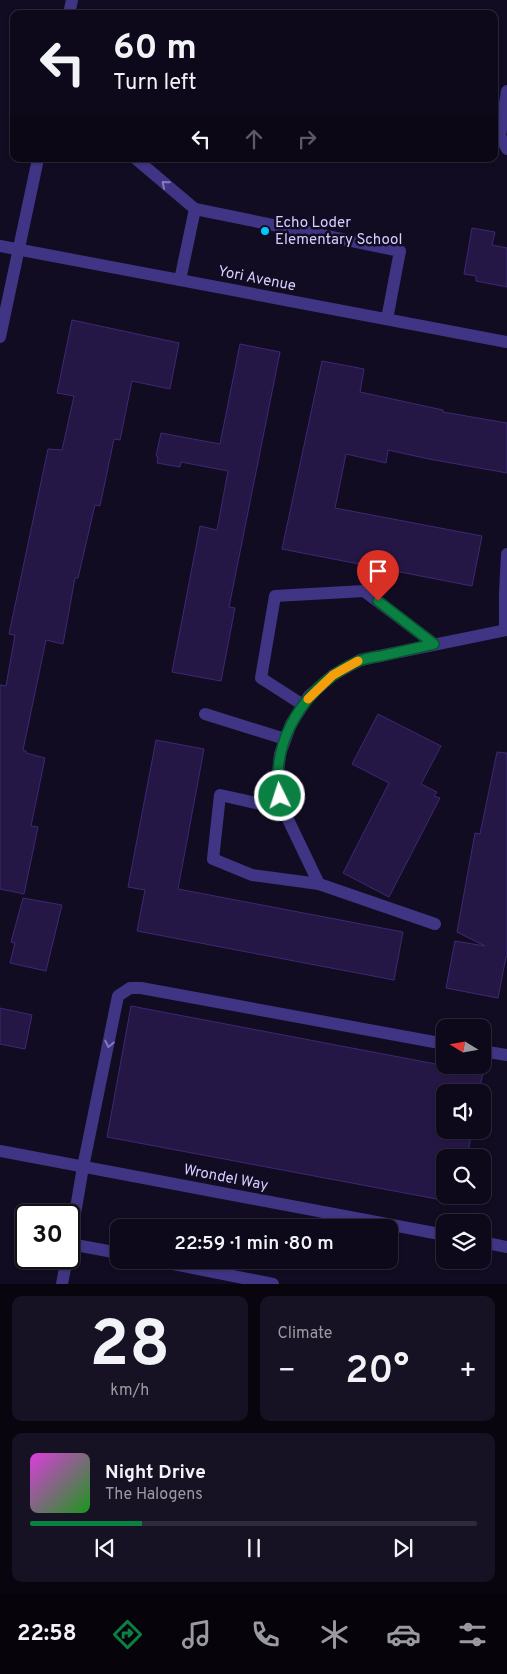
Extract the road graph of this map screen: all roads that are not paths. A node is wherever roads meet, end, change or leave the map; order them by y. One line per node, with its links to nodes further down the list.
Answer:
1 (507, 91): 2 (street)
2 (507, 149)
3 (37, 162): 7 (street)
4 (140, 162): 5 (street, one-way to 4)
5 (195, 209): 8 (street); 9 (street)
6 (0, 246): 7 (street, Yori Avenue)
7 (18, 250): 8 (street, Yori Avenue); 10 (street)
8 (180, 280): 9 (street, Yori Avenue)
9 (387, 319): 11 (street, Yori Avenue)
10 (0, 337)
11 (507, 342)
12 (507, 554): 13 (street)
13 (506, 630): 14 (street)
14 (434, 644): 15 (street); 15 (street)
15 (303, 705): 17 (street)
16 (205, 714): 17 (street)
17 (285, 739): 18 (street)
18 (283, 809): 19 (street); 19 (street)
19 (319, 884): 20 (street)
20 (435, 924)
21 (436, 1042): 25 (street, one-way to 25)
22 (491, 1052): 23 (street)
23 (507, 1055)
24 (0, 1151): 25 (street, Wrondel Way)
25 (83, 1167): 26 (street); 27 (street, Wrondel Way)
26 (76, 1204)
27 (436, 1233)
28 (491, 1243): 29 (street)
29 (507, 1245)
30 (80, 1248): 31 (street)
31 (110, 1252)
32 (65, 1269): 34 (street)
33 (198, 1269): 35 (street)
34 (62, 1284)
35 (273, 1284)

